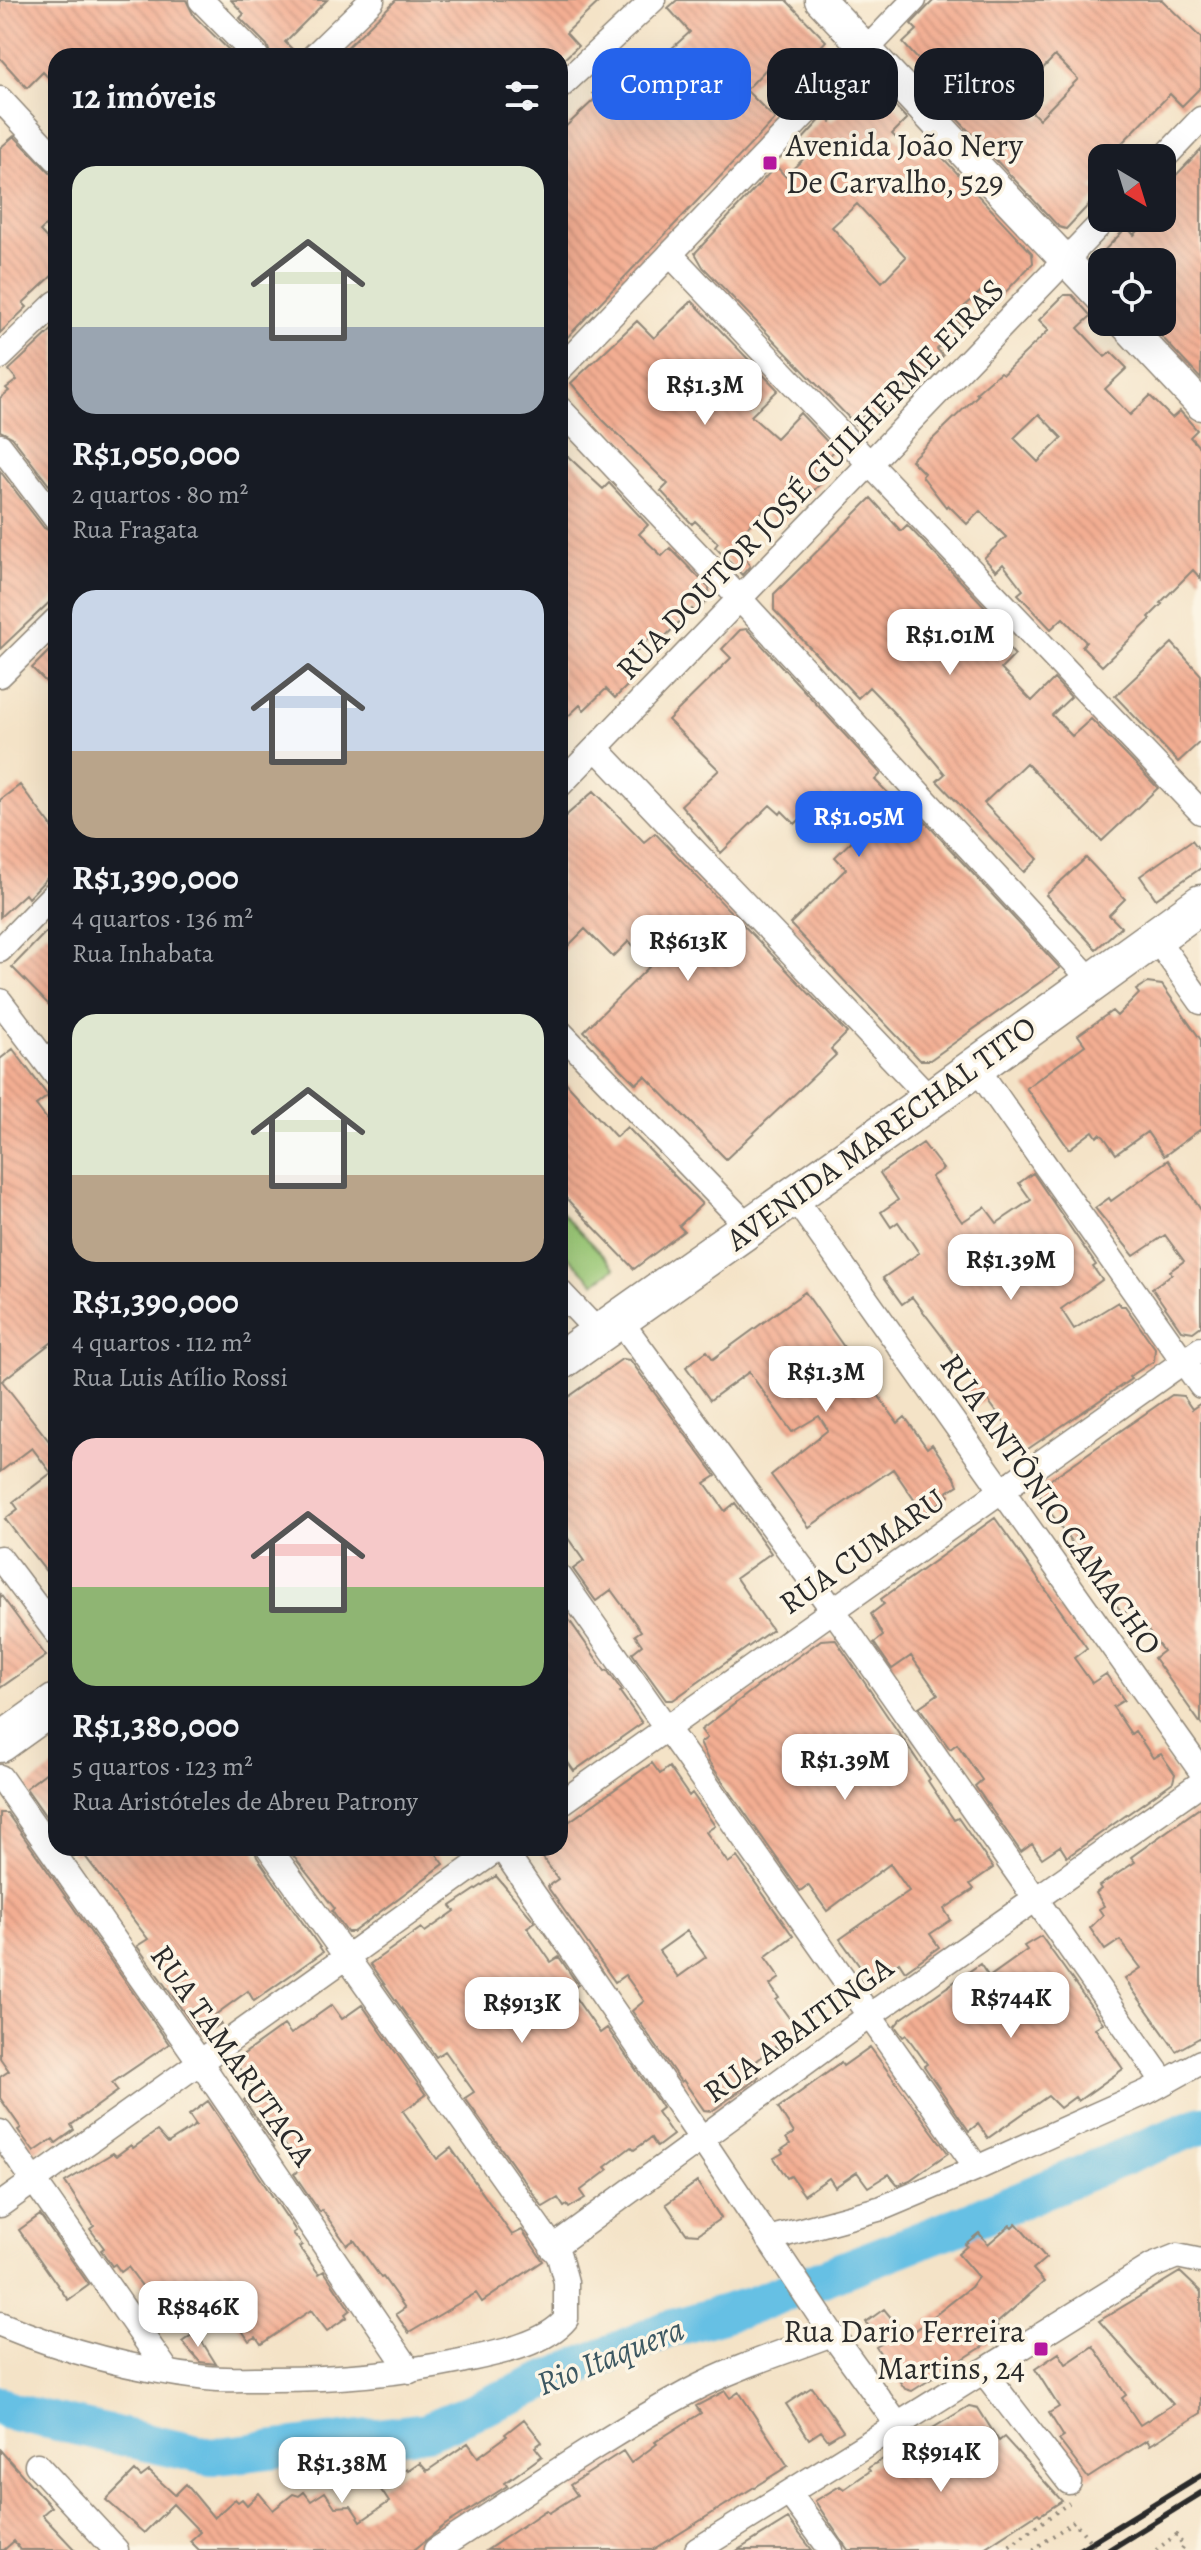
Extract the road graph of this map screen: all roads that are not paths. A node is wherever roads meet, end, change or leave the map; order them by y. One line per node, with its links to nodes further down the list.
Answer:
1 (201, 0): 6 (street)
2 (372, 0): 7 (street)
3 (653, 0): 10 (street)
4 (820, 0): 8 (street)
5 (914, 0): 9 (street)
6 (248, 48)
7 (322, 48)
8 (864, 48)
9 (868, 48)
10 (568, 80)
11 (898, 84): 19 (street)
12 (3, 108): 16 (street)
13 (1201, 119): 15 (street)
14 (799, 120): 18 (street)
15 (1176, 145)
16 (48, 151)
17 (1093, 232): 19 (street, RUA DOUTOR JOSÉ GUILHERME EIRAS)
18 (670, 254): 24 (street); 28 (street)
19 (1066, 261): 20 (street); 28 (street, RUA DOUTOR JOSÉ GUILHERME EIRAS)
20 (1088, 284)
21 (48, 311): 23 (street)
22 (1136, 336): 25 (street)
23 (0, 357)
24 (568, 361)
25 (1201, 405)
26 (568, 417): 30 (street)
27 (0, 446): 29 (street)
28 (870, 463): 30 (street, RUA DOUTOR JOSÉ GUILHERME EIRAS); 35 (street)
29 (48, 509)
30 (739, 598): 33 (street, RUA DOUTOR JOSÉ GUILHERME EIRAS); 40 (street)
31 (48, 628): 32 (street)
32 (0, 675)
33 (596, 748): 34 (street, RUA DOUTOR JOSÉ GUILHERME EIRAS); 46 (street)
34 (568, 777)
35 (1201, 812)
36 (48, 900): 39 (street)
37 (1201, 904): 38 (main road, AVENIDA MARECHAL TITO)
38 (1155, 937): 40 (main road, AVENIDA MARECHAL TITO); 41 (street)
39 (0, 950)
40 (1092, 981): 45 (main road, AVENIDA MARECHAL TITO)
41 (1201, 1002)
42 (2, 1008): 44 (street)
43 (568, 1040): 48 (street)
44 (48, 1065)
45 (976, 1067): 46 (main road, AVENIDA MARECHAL TITO); 52 (street)
46 (931, 1099): 47 (main road, AVENIDA MARECHAL TITO)
47 (793, 1196): 48 (main road, AVENIDA MARECHAL TITO); 54 (street, RUA ANTÔNIO CAMACHO)
48 (749, 1227): 50 (main road, AVENIDA MARECHAL TITO)
49 (568, 1298): 50 (street)
50 (609, 1326): 51 (main road, AVENIDA MARECHAL TITO); 57 (street)
51 (568, 1355)
52 (1192, 1355): 53 (street); 54 (street, RUA CUMARU)
53 (1201, 1386)
54 (1003, 1490): 57 (street, RUA CUMARU); 64 (street, RUA ANTÔNIO CAMACHO)
55 (0, 1558): 58 (street)
56 (568, 1588): 61 (street)
57 (833, 1610): 61 (street, RUA CUMARU); 73 (street)
58 (48, 1621)
59 (48, 1726): 62 (main road)
60 (48, 1729): 63 (main road)
61 (667, 1729): 67 (street, RUA CUMARU); 75 (street)
62 (0, 1743)
63 (0, 1770)
64 (1201, 1771)
65 (0, 1777): 68 (street, RUA TAMARUTACA)
66 (1201, 1783): 73 (street, RUA ABAITINGA)
67 (568, 1798)
68 (48, 1845)
69 (55, 1856): 76 (street, RUA TAMARUTACA)
70 (275, 1856): 74 (street)
71 (489, 1856): 74 (street)
72 (506, 1856): 80 (street)
73 (1037, 1901): 75 (street, RUA ABAITINGA); 78 (street)
74 (346, 1957): 76 (street); 84 (street)
75 (869, 2016): 80 (street, RUA ABAITINGA); 81 (street)
76 (200, 2062): 82 (street); 89 (street, RUA TAMARUTACA)
77 (1201, 2062): 78 (street)
78 (1164, 2082): 81 (street)
79 (0, 2132): 82 (street)
80 (701, 2138): 84 (street, RUA ABAITINGA); 85 (street)
81 (977, 2168): 85 (street)
82 (35, 2180): 83 (street); 91 (street)
83 (0, 2205)
84 (552, 2248): 89 (street)
85 (775, 2248): 88 (street)
86 (1201, 2261): 90 (street)
87 (0, 2324): 91 (street)
88 (827, 2327): 92 (street); 97 (street)
89 (410, 2371): 91 (street)
90 (983, 2371): 92 (street); 94 (street)
91 (168, 2372)
92 (897, 2424): 95 (street)
93 (37, 2465): 96 (street)
94 (1070, 2492)
95 (789, 2493): 98 (street); 99 (street)
96 (116, 2550)
97 (436, 2550)
98 (697, 2550)
99 (831, 2550)

